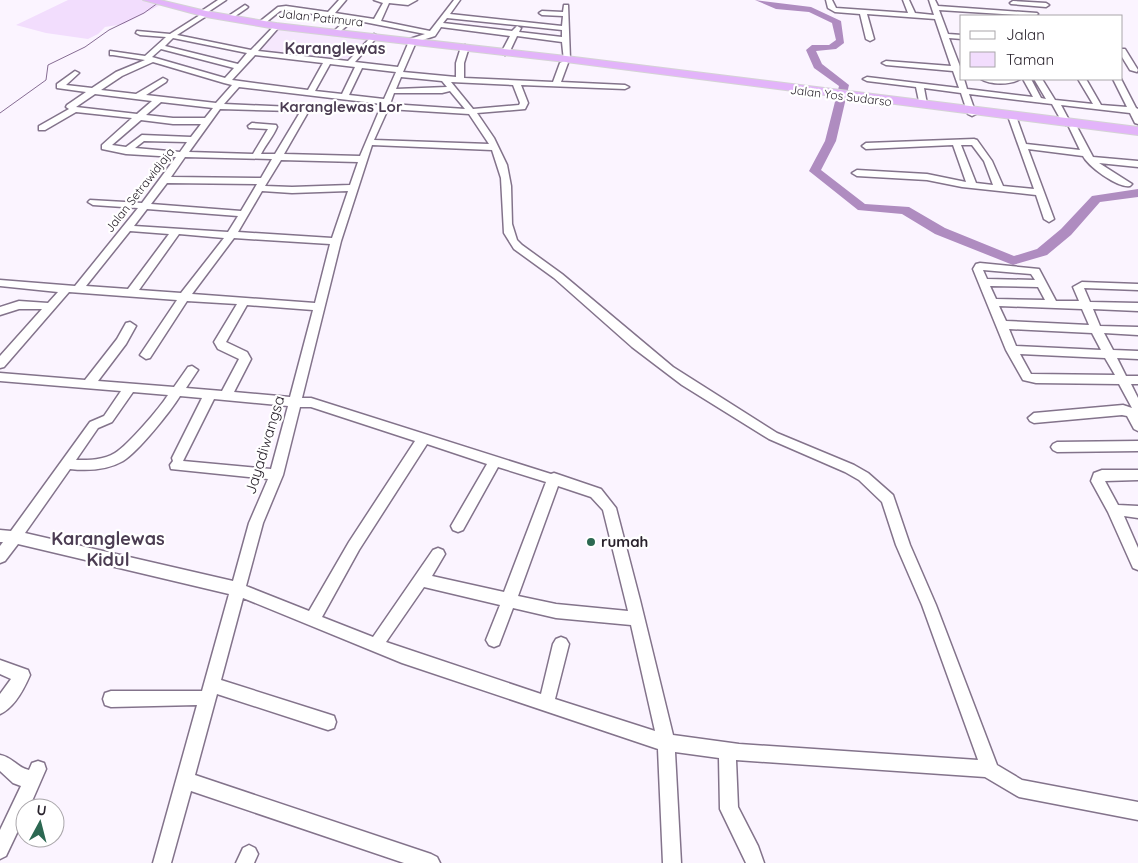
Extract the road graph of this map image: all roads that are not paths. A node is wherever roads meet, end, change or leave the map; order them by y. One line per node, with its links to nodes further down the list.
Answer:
1 (223, 0): 25 (street)
2 (274, 0): 20 (street)
3 (343, 0): 28 (street)
4 (377, 0): 13 (street)
5 (414, 0): 13 (street)
6 (457, 0): 31 (street)
7 (829, 0): 22 (street)
8 (854, 0): 22 (street)
9 (906, 0): 29 (street)
10 (932, 0): 19 (street)
11 (985, 0): 26 (street)
12 (150, 1): 25 (highway, Jalan Patimura)
13 (387, 1): 35 (street)
14 (960, 1): 24 (street)
15 (307, 2): 21 (street)
16 (1012, 2): 17 (street); 30 (street)
17 (1041, 3)
18 (245, 7): 33 (street)
19 (935, 8): 24 (street); 32 (street)
20 (278, 10): 21 (street); 36 (street)
21 (300, 11): 28 (street)
22 (860, 12): 29 (street); 49 (street)
23 (542, 13): 40 (street)
24 (966, 13): 26 (street)
25 (204, 14): 33 (highway, Jalan Patimura); 45 (street)
26 (992, 14): 30 (street)
27 (1035, 14): 30 (street)
28 (329, 15): 34 (street)
29 (912, 15): 32 (street)
30 (1019, 15)
31 (445, 16): 37 (street); 38 (street)
32 (939, 17): 47 (street)
33 (229, 18): 36 (highway, Jalan Patimura)
34 (352, 18): 35 (street); 41 (street)
35 (377, 21): 43 (street)
36 (262, 23): 39 (highway, Jalan Patimura)
37 (519, 24): 40 (street); 44 (street)
38 (439, 25): 43 (street); 44 (street)
39 (276, 26): 41 (highway, Jalan Patimura); 57 (street)
40 (565, 28): 51 (street)
41 (337, 32): 46 (highway, Jalan Patimura)
42 (140, 33): 45 (street)
43 (432, 34): 50 (street); 52 (street)
44 (514, 34): 51 (street); 60 (street)
45 (173, 36): 53 (street); 57 (street)
46 (374, 36): 50 (highway, Jalan Patimura); 65 (street)
47 (944, 36): 48 (street); 55 (street)
48 (960, 37)
49 (870, 39)
50 (408, 40): 52 (highway, Jalan Patimura); 71 (street, Jayadiwangsa)
51 (566, 40): 62 (street)
52 (445, 45): 54 (highway, Jalan Yos Sudarso)
53 (160, 47): 61 (street); 67 (street)
54 (465, 47): 60 (highway, Jalan Yos Sudarso); 77 (street)
55 (951, 50): 56 (street); 70 (street)
56 (960, 51)
57 (251, 52): 63 (street); 67 (street)
58 (1123, 52): 69 (street)
59 (113, 53): 61 (street)
60 (505, 53): 62 (highway, Jalan Yos Sudarso)
61 (149, 59): 85 (street); 93 (street)
62 (565, 61): 88 (street); 99 (highway, Jalan Yos Sudarso)
63 (327, 62): 65 (street); 95 (street)
64 (886, 63): 70 (street)
65 (350, 64): 66 (street)
66 (360, 65): 71 (street); 97 (street)
67 (239, 67): 85 (street)
68 (1123, 68): 69 (street)
69 (1136, 70)
70 (959, 71)
71 (399, 72): 73 (street); 101 (street, Jayadiwangsa)
72 (75, 74): 93 (street)
73 (429, 76): 74 (street); 94 (street)
74 (444, 79): 77 (street); 91 (street)
75 (867, 79): 89 (street)
76 (163, 80): 96 (street)
77 (460, 80): 86 (street)
78 (961, 80): 92 (street)
79 (993, 80): 80 (street)
80 (1014, 80)
81 (1028, 80): 100 (street)
82 (1039, 80): 103 (street)
83 (1083, 80): 107 (street)
84 (1118, 80): 102 (street)
85 (227, 82): 87 (street)
86 (516, 83): 88 (street); 111 (street)
87 (237, 84): 95 (street); 106 (street, Jalan Setrawidjaja)
88 (556, 84): 90 (street)
89 (919, 85): 92 (street); 105 (street)
90 (625, 86)
91 (452, 88): 94 (street); 111 (street)
92 (964, 90): 100 (street); 113 (street)
93 (93, 91): 96 (street); 109 (street)
94 (423, 91): 101 (street)
95 (306, 93): 97 (street); 110 (street)
96 (137, 96): 98 (street)
97 (343, 98): 101 (street)
98 (159, 99): 106 (street); 114 (street)
99 (874, 99): 105 (highway, Jalan Yos Sudarso); 113 (highway, Jalan Yos Sudarso)
100 (1038, 99): 103 (street)
101 (387, 100): 111 (street); 124 (street, Jayadiwangsa)
102 (1127, 100): 104 (street); 112 (street)
103 (1054, 101): 107 (street); 119 (street)
104 (1138, 101)
105 (922, 104): 113 (highway, Jalan Yos Sudarso)
106 (218, 106): 108 (street); 118 (street, Jalan Setrawidjaja)
107 (1098, 106): 112 (street)
108 (271, 107): 110 (street); 115 (street)
109 (75, 109): 114 (street); 121 (street)
110 (292, 109): 132 (street)
111 (469, 111): 128 (street)
112 (1135, 111): 117 (street)
113 (972, 112): 116 (highway, Jalan Yos Sudarso); 119 (highway, Jalan Yos Sudarso)
114 (137, 118): 118 (street); 129 (street)
115 (263, 119)
116 (1013, 119): 119 (highway, Jalan Yos Sudarso); 127 (street)
117 (1138, 120)
118 (208, 122): 123 (street, Jalan Setrawidjaja)
119 (1070, 124): 122 (highway, Jalan Yos Sudarso); 133 (street)
120 (252, 126): 131 (street)
121 (42, 128)
122 (1138, 133)
123 (194, 140): 129 (street); 130 (street, Jalan Setrawidjaja)
124 (369, 142): 128 (street); 134 (street, Jayadiwangsa)
125 (956, 142): 126 (street); 140 (street); 142 (street)
126 (866, 146)
127 (1023, 146): 133 (street); 143 (street)
128 (493, 147): 222 (street)
129 (126, 151): 130 (street)
130 (185, 154): 131 (street); 137 (street, Jalan Setrawidjaja)
131 (256, 156): 132 (street)
132 (280, 156): 134 (street); 138 (street)
133 (1087, 156): 135 (street); 139 (street)
134 (363, 159): 141 (street, Jayadiwangsa)
135 (1138, 164)
136 (856, 173): 140 (street)
137 (165, 180): 138 (street); 145 (street, Jalan Setrawidjaja)
138 (262, 184): 141 (street); 146 (street)
139 (1127, 184)
140 (972, 185): 142 (street)
141 (354, 188): 151 (street, Jayadiwangsa)
142 (999, 188): 143 (street)
143 (1040, 193): 147 (street)
144 (93, 202): 145 (street)
145 (145, 206): 146 (street); 148 (street, Jalan Setrawidjaja)
146 (244, 214): 150 (street)
147 (1049, 219)
148 (126, 228): 149 (street); 156 (street, Jalan Setrawidjaja)
149 (176, 231): 150 (street); 157 (street)
150 (232, 235): 151 (street); 158 (street)
151 (336, 240): 164 (street, Jayadiwangsa)
152 (984, 282): 154 (street); 154 (street); 160 (street)
153 (0, 283): 156 (street)
154 (1043, 284): 161 (street)
155 (1138, 287): 162 (street)
156 (72, 289): 157 (street); 163 (street, Jalan Setrawidjaja)
157 (131, 293): 158 (street)
158 (184, 297): 159 (street); 172 (street)
159 (244, 302): 164 (street); 184 (street)
160 (992, 302): 161 (street); 167 (street)
161 (1052, 304): 162 (street)
162 (1085, 305): 165 (street); 169 (street)
163 (51, 306): 166 (street); 175 (street, Jalan Setrawidjaja)
164 (318, 306): 185 (street, Jayadiwangsa)
165 (1138, 307)
166 (0, 311)
167 (1003, 325): 169 (street); 171 (street)
168 (130, 326): 180 (street)
169 (1096, 329): 170 (street); 173 (street)
170 (1138, 331)
171 (1012, 350): 173 (street); 178 (street)
172 (146, 355)
173 (1109, 355): 174 (street); 178 (street)
174 (1138, 355)
175 (0, 364)
176 (192, 370): 182 (street)
177 (0, 377): 180 (street)
178 (1123, 380): 179 (street); 186 (street)
179 (1138, 380)
180 (88, 385): 181 (street)
181 (129, 388): 182 (street); 193 (street)
182 (177, 392): 183 (street); 193 (street)
183 (210, 395): 184 (street); 194 (street)
184 (226, 396): 185 (street)
185 (296, 402): 189 (street); 194 (street, Jayadiwangsa)
186 (1138, 408)
187 (1034, 418): 188 (street)
188 (1138, 426)
189 (424, 438): 192 (street); 208 (street)
190 (1138, 446): 191 (street)
191 (1057, 447)
192 (496, 460): 196 (street); 199 (street)
193 (67, 464): 200 (street)
194 (276, 475): 206 (street, Jayadiwangsa)
195 (1138, 475): 197 (street)
196 (554, 478): 207 (street); 209 (street)
197 (1114, 510): 198 (street); 201 (street)
198 (1138, 512)
199 (458, 526)
200 (8, 537): 203 (street); 206 (street)
201 (1135, 547): 204 (street)
202 (438, 554): 205 (street)
203 (0, 557)
204 (1138, 564)
205 (421, 580): 207 (street); 212 (street)
206 (237, 589): 208 (street); 214 (street, Jayadiwangsa)
207 (509, 602): 209 (street); 210 (street)
208 (313, 618): 212 (street)
209 (637, 619): 219 (street)
210 (494, 640)
211 (561, 644): 216 (street)
212 (375, 646): 216 (street)
213 (0, 667): 217 (street)
214 (210, 692): 215 (street); 218 (street); 223 (street, Jayadiwangsa)
215 (111, 699)
216 (546, 704): 219 (street)
217 (0, 706)
218 (328, 722)
219 (666, 743): 220 (street); 228 (street)
220 (726, 751): 222 (street); 229 (street)
221 (0, 763): 225 (street)
222 (984, 769): 224 (street)
223 (184, 780): 226 (street); 227 (street, Jayadiwangsa)
224 (1138, 811)
225 (0, 850)
226 (425, 862)
227 (162, 863)
228 (672, 863)
229 (756, 863)

